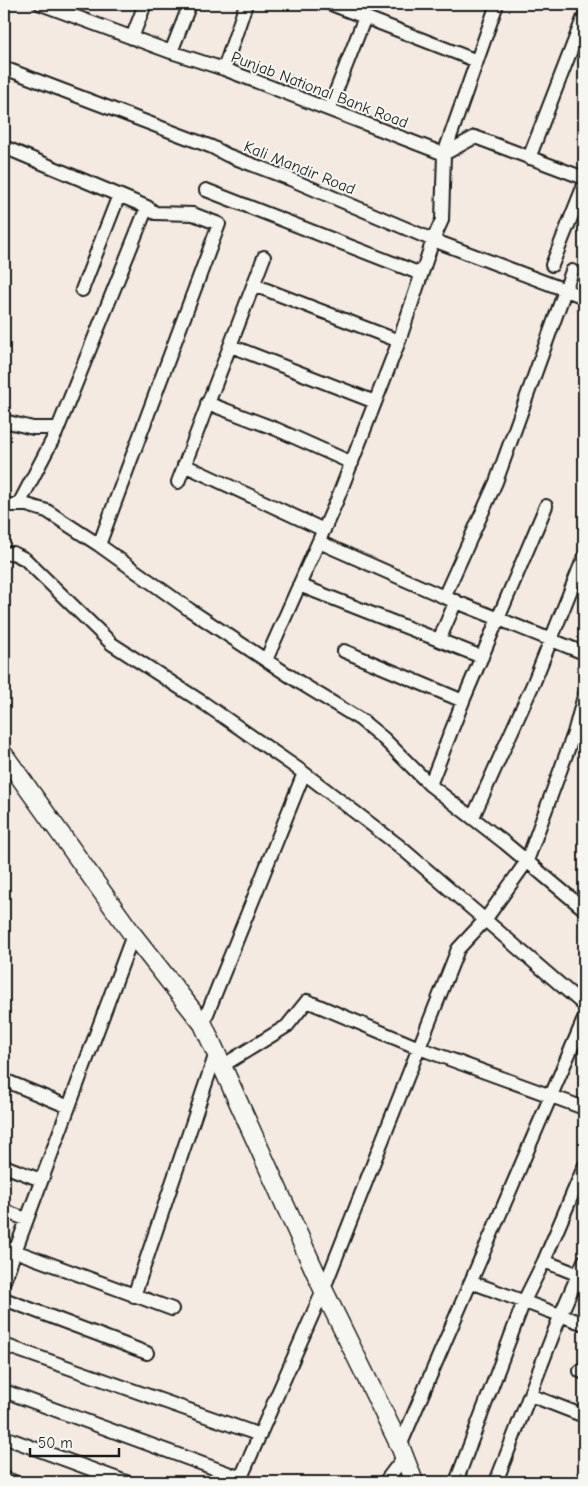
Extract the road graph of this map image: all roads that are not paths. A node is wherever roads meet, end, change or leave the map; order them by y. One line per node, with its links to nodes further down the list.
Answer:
1 (41, 4): 9 (street, Punjab National Bank Road)
2 (145, 4): 9 (street)
3 (190, 4): 10 (street)
4 (246, 4): 13 (street)
5 (331, 4): 7 (street)
6 (497, 4): 11 (street)
7 (365, 17): 11 (street); 14 (street)
8 (583, 19): 17 (street)
9 (132, 38): 10 (street, Punjab National Bank Road)
10 (171, 52): 13 (street, Punjab National Bank Road)
11 (477, 61): 16 (street)
12 (4, 68): 23 (street, Kali Mandir Road)
13 (224, 69): 14 (street, Punjab National Bank Road)
14 (329, 109): 16 (street, Punjab National Bank Road)
15 (4, 147): 21 (street)
16 (444, 154): 17 (street); 23 (street)
17 (529, 158): 18 (street)
18 (584, 178)
19 (584, 185): 25 (street)
20 (206, 190): 27 (street)
21 (119, 195): 22 (street); 30 (street)
22 (147, 207): 37 (street); 45 (street)
23 (433, 240): 27 (street); 29 (street, Kali Mandir Road)
24 (264, 258): 28 (street)
25 (552, 265)
26 (572, 271): 29 (street)
27 (421, 274): 32 (street)
28 (254, 285): 32 (street); 33 (street)
29 (566, 289): 31 (street, Kali Mandir Road); 49 (street)
30 (82, 290)
31 (584, 297)
32 (399, 341): 34 (street)
33 (231, 346): 34 (street); 35 (street)
34 (375, 402): 38 (street)
35 (207, 403): 38 (street); 39 (street)
36 (4, 421): 37 (street)
37 (58, 428): 41 (street)
38 (352, 463): 44 (street)
39 (184, 465): 40 (street); 44 (street)
40 (178, 482)
41 (19, 504): 42 (street); 45 (street)
42 (4, 505)
43 (546, 506): 50 (street)
44 (321, 536): 48 (street); 49 (street)
45 (99, 545): 56 (street)
46 (4, 554): 61 (street)
47 (584, 557): 52 (street)
48 (300, 585): 51 (street); 56 (street)
49 (450, 599): 50 (street); 51 (street)
50 (499, 619): 52 (street); 55 (street)
51 (439, 640): 55 (street)
52 (549, 640): 54 (street); 63 (street)
53 (344, 651): 58 (street)
54 (584, 653)
55 (482, 657): 58 (street)
56 (266, 660): 62 (street)
57 (584, 696): 59 (street)
58 (463, 701): 62 (street)
59 (579, 735): 64 (street)
60 (4, 755): 67 (street)
61 (304, 773): 66 (street); 70 (street)
62 (430, 785): 63 (street)
63 (473, 817): 64 (street)
64 (527, 861): 65 (street); 66 (street)
65 (584, 909)
66 (485, 920): 68 (street); 71 (street)
67 (133, 934): 70 (street); 75 (street)
68 (584, 1005)
69 (584, 1019): 74 (street)
70 (203, 1024): 72 (street)
71 (419, 1048): 72 (street); 74 (street); 88 (street)
72 (219, 1059): 88 (street); 89 (street)
73 (4, 1080): 75 (street)
74 (550, 1096): 76 (street); 87 (street)
75 (68, 1107): 79 (street)
76 (584, 1108)
77 (4, 1166): 79 (street)
78 (584, 1167): 83 (street)
79 (41, 1180): 81 (street)
80 (4, 1211): 81 (street)
81 (26, 1220): 82 (street)
82 (9, 1249): 86 (street); 89 (street)
83 (544, 1261): 85 (street); 91 (street)
84 (584, 1261): 85 (street)
85 (581, 1275): 93 (street)
86 (4, 1280)
87 (471, 1282): 91 (street); 102 (street)
88 (323, 1289): 100 (street); 102 (street)
89 (134, 1296): 92 (street)
90 (4, 1299): 96 (street)
91 (524, 1301): 93 (street); 110 (street)
92 (172, 1310)
93 (561, 1314): 94 (street); 98 (street)
94 (584, 1324)
95 (4, 1345): 100 (street)
96 (147, 1353)
97 (4, 1391): 105 (street)
98 (530, 1395): 99 (street); 111 (street)
99 (584, 1416)
100 (260, 1435): 105 (street)
101 (4, 1437): 107 (street)
102 (402, 1451): 108 (street); 109 (street)
103 (584, 1476): 112 (street)
104 (4, 1478): 106 (street)
105 (240, 1480)
106 (14, 1482)
107 (126, 1482)
108 (385, 1482)
109 (414, 1482)
110 (456, 1482)
111 (496, 1482)
112 (582, 1482)

